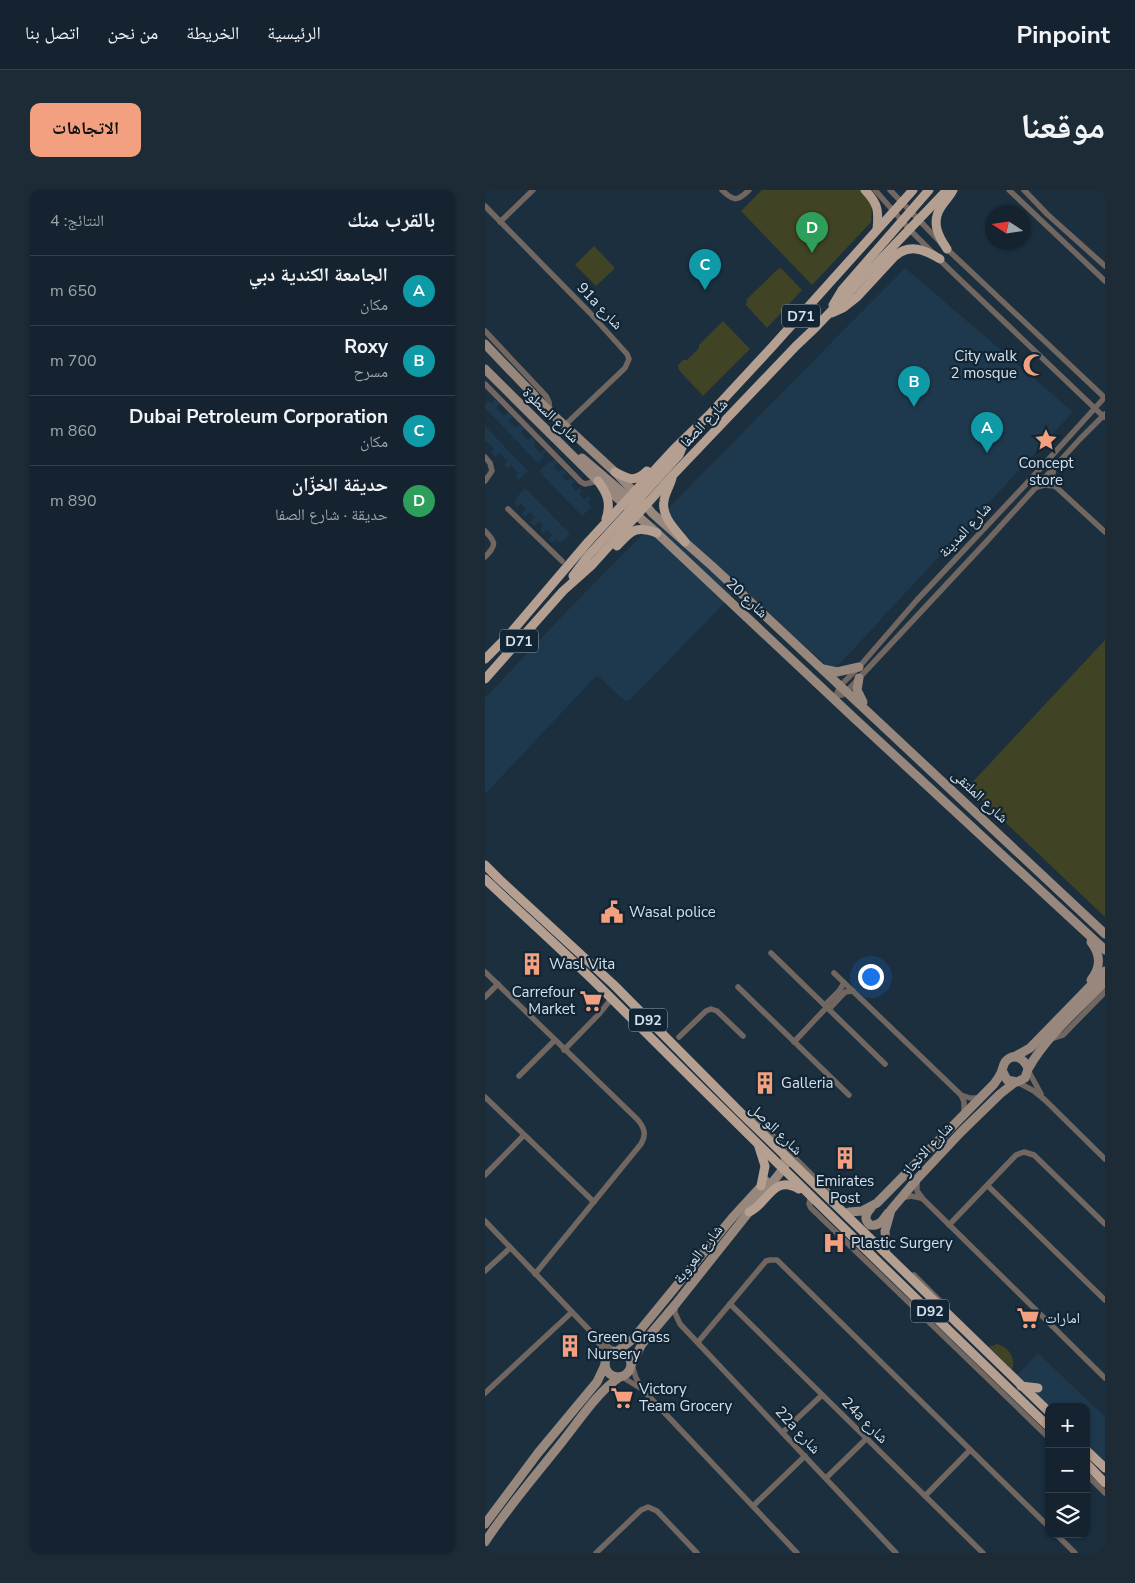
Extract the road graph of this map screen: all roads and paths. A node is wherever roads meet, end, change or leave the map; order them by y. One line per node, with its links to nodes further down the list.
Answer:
1 (533, 190): 20 (street)
2 (722, 190): 3 (street)
3 (749, 190)
4 (865, 190): 22 (main road)
5 (875, 190): 18 (street)
6 (890, 190): 13 (street)
7 (913, 190): 13 (main road, شارع الصفا / D71)
8 (929, 190): 14 (main road)
9 (947, 190): 17 (main road, شارع الصفا / D71)
10 (953, 190): 24 (main road)
11 (1009, 190): 27 (street)
12 (1024, 190): 26 (street)
13 (900, 200): 16 (street); 18 (main road, شارع الصفا / D71)
14 (917, 203): 16 (main road); 17 (main road)
15 (485, 206): 20 (street, 91a شارع)
16 (911, 211): 19 (street); 21 (main road)
17 (926, 211): 19 (main road, شارع الصفا / D71)
18 (891, 215): 21 (main road); 22 (main road, شارع الصفا / D71)
19 (918, 220): 23 (main road, شارع الصفا / D71); 24 (street)
20 (500, 222): 37 (street, 91a شارع)
21 (900, 224): 23 (street); 28 (main road)
22 (877, 229): 38 (main road, شارع الصفا / D71)
23 (910, 230): 25 (street); 28 (main road, شارع الصفا / D71)
24 (947, 249): 33 (street)
25 (940, 259): 28 (main road); 34 (street)
26 (1105, 266)
27 (1105, 281)
28 (827, 315): 43 (main road, شارع الصفا / D71)
29 (485, 331): 35 (street, شارع السطوة)
30 (485, 344): 35 (street, شارع السطوة)
31 (485, 369): 39 (street, شارع السطوة)
32 (485, 384): 45 (street, شارع السطوة)
33 (1105, 398): 34 (street, شارع المدينة)
34 (1094, 408): 36 (street); 60 (street, شارع المدينة)
35 (551, 412): 37 (street, شارع السطوة)
36 (1104, 416): 41 (street, شارع المدينة)
37 (565, 426): 42 (street, شارع السطوة)
38 (686, 438): 42 (main road); 48 (main road, شارع الصفا / D71)
39 (570, 452): 45 (street, شارع السطوة); 48 (street)
40 (485, 457): 44 (street)
41 (1053, 469): 46 (street); 47 (street, شارع المدينة)
42 (615, 472): 48 (street, شارع السطوة)
43 (673, 475): 48 (main road, شارع الصفا / D71); 54 (main road)
44 (485, 481)
45 (598, 481): 48 (street, شارع السطوة); 50 (main road)
46 (1055, 486): 47 (street); 52 (street)
47 (1037, 487): 62 (street, شارع المدينة)
48 (633, 501): 50 (main road, شارع الصفا / D71); 53 (street, شارع 20); 54 (street, شارع 20); 57 (main road, شارع الصفا / D71); 58 (main road)
49 (508, 509): 56 (street)
50 (605, 523): 59 (main road, شارع الصفا / D71)
51 (485, 532): 55 (street)
52 (1105, 532)
53 (657, 533): 57 (main road); 65 (street, شارع 20)
54 (685, 542): 61 (street, شارع 20)
55 (485, 557)
56 (562, 561)
57 (591, 566): 58 (main road, شارع الصفا / D71)
58 (563, 591): 63 (main road, شارع الصفا / D71)
59 (485, 659)
60 (859, 667): 61 (street); 64 (street, شارع المدينة)
61 (821, 668): 64 (street, شارع 20)
62 (859, 678): 64 (street, شارع المدينة); 68 (street)
63 (485, 679)
64 (843, 686): 65 (street, شارع المدينة); 65 (street); 66 (street, شارع الملتقى)
65 (832, 696): 67 (street, شارع الملتقى)
66 (862, 706): 67 (street); 68 (street, شارع الملتقى)
67 (852, 716): 72 (street, شارع الملتقى)
68 (875, 718): 73 (street, شارع الملتقى)
69 (485, 865): 79 (main road, شارع الوصل / D92)
70 (485, 879): 71 (main road, شارع الوصل / D92)
71 (516, 910): 79 (main road); 87 (main road, شارع الوصل / D92)
72 (1079, 926): 74 (street, شارع الملتقى); 91 (street)
73 (1105, 932)
74 (1105, 950)
75 (771, 953): 88 (street)
76 (1105, 971): 91 (street)
77 (485, 972): 82 (street)
78 (834, 973): 81 (street)
79 (605, 977): 102 (main road, شارع الوصل / D92)
80 (1105, 982): 94 (street)
81 (844, 983): 84 (street); 88 (street)
82 (498, 984): 86 (street); 95 (street)
83 (738, 987): 96 (street)
84 (853, 990): 88 (street); 106 (street)
85 (1105, 992): 94 (street)
86 (485, 997)
87 (611, 998): 89 (main road, شارع الوصل / D92); 90 (street); 102 (main road)
88 (827, 1007): 96 (street); 99 (street)
89 (621, 1008): 90 (street); 113 (main road, شارع الوصل / D92)
90 (599, 1014): 97 (street)
91 (1057, 1019): 98 (street)
92 (743, 1036): 93 (street)
93 (679, 1038)
94 (1050, 1039): 101 (street)
95 (555, 1040): 97 (street); 103 (street)
96 (794, 1042): 105 (street)
97 (565, 1050): 123 (street)
98 (1014, 1057): 100 (street); 101 (street)
99 (885, 1064)
100 (1002, 1070): 104 (street); 108 (street, شارع الانجاز)
101 (1028, 1070): 104 (street); 109 (street)
102 (699, 1071): 110 (main road, شارع الوصل / D92)
103 (519, 1076)
104 (1015, 1082): 109 (street); 117 (street, شارع الانجاز)
105 (849, 1095)
106 (961, 1095): 108 (street); 111 (street)
107 (485, 1097): 112 (street)
108 (980, 1098): 111 (street, شارع الانجاز)
109 (1045, 1100): 114 (street)
110 (739, 1112): 115 (main road, شارع الوصل / D92); 127 (street)
111 (965, 1114): 124 (street, شارع الانجاز)
112 (524, 1135): 116 (street); 123 (street)
113 (757, 1142): 115 (main road, شارع الوصل / D92); 118 (main road)
114 (1105, 1158)
115 (785, 1163): 118 (street, شارع العروبة); 120 (main road, شارع الوصل / D92); 126 (street, شارع العروبة); 140 (main road, شارع الوصل / D92)
116 (485, 1175)
117 (917, 1179): 121 (street, شارع الانجاز); 122 (street)
118 (761, 1186): 144 (street, شارع العروبة)
119 (988, 1186): 129 (street); 130 (street); 135 (street)
120 (809, 1194): 126 (main road); 148 (main road, شارع الوصل / D92)
121 (900, 1198): 122 (street); 125 (street, شارع الانجاز)
122 (923, 1199): 130 (street)
123 (594, 1202): 134 (street)
124 (877, 1203): 125 (street); 127 (street, شارع الانجاز)
125 (891, 1210): 132 (street, شارع الانجاز)
126 (749, 1212): 137 (street, شارع العروبة)
127 (849, 1212): 132 (street)
128 (485, 1221): 131 (street)
129 (1105, 1224)
130 (949, 1225): 149 (street)
131 (510, 1248): 133 (street); 134 (street)
132 (886, 1248): 140 (street)
133 (485, 1271)
134 (535, 1274): 138 (street)
135 (1105, 1300)
136 (731, 1304): 143 (street); 154 (street, 24a شارع); 160 (street)
137 (675, 1305): 139 (street, شارع العروبة); 141 (street)
138 (572, 1312): 142 (street); 153 (street)
139 (663, 1320): 141 (street); 146 (street, شارع العروبة)
140 (954, 1320): 150 (main road, شارع الوصل / D92)
141 (680, 1324): 143 (street, 22a شارع)
142 (595, 1336): 144 (street); 145 (street)
143 (698, 1342): 157 (street, 22a شارع)
144 (617, 1350): 145 (street); 146 (street)
145 (605, 1363): 147 (street); 174 (street)
146 (632, 1364): 147 (street); 152 (street)
147 (621, 1377): 152 (street); 176 (street)
148 (991, 1377): 156 (main road, شارع الوصل / D92); 158 (street, شارع الوصل)
149 (1105, 1378)
150 (1021, 1386): 151 (main road); 155 (main road, شارع الوصل / D92)
151 (1038, 1388)
152 (643, 1390): 172 (street)
153 (485, 1393)
154 (822, 1396): 157 (street); 159 (street, 24a شارع)
155 (1045, 1408)
156 (1045, 1424)
157 (783, 1432): 162 (street, 22a شارع)
158 (1045, 1434)
159 (866, 1439): 167 (street); 171 (street, 24a شارع)
160 (971, 1450): 171 (street); 173 (street)
161 (1090, 1454): 165 (main road)
162 (805, 1456): 167 (street, 22a شارع); 172 (street)
163 (1090, 1464): 166 (main road)
164 (1090, 1466): 169 (main road)
165 (1105, 1468)
166 (1105, 1476)
167 (826, 1478): 180 (street, 22a شارع)
168 (1090, 1478): 170 (street)
169 (1105, 1483)
170 (1105, 1493)
171 (925, 1496): 181 (street, 24a شارع)
172 (753, 1506): 179 (street)
173 (1045, 1523)
174 (485, 1524)
175 (1060, 1538): 182 (street)
176 (485, 1542)
177 (693, 1552): 178 (street)
178 (596, 1553)
179 (797, 1553)
180 (897, 1553)
181 (983, 1553)
182 (1075, 1553)

